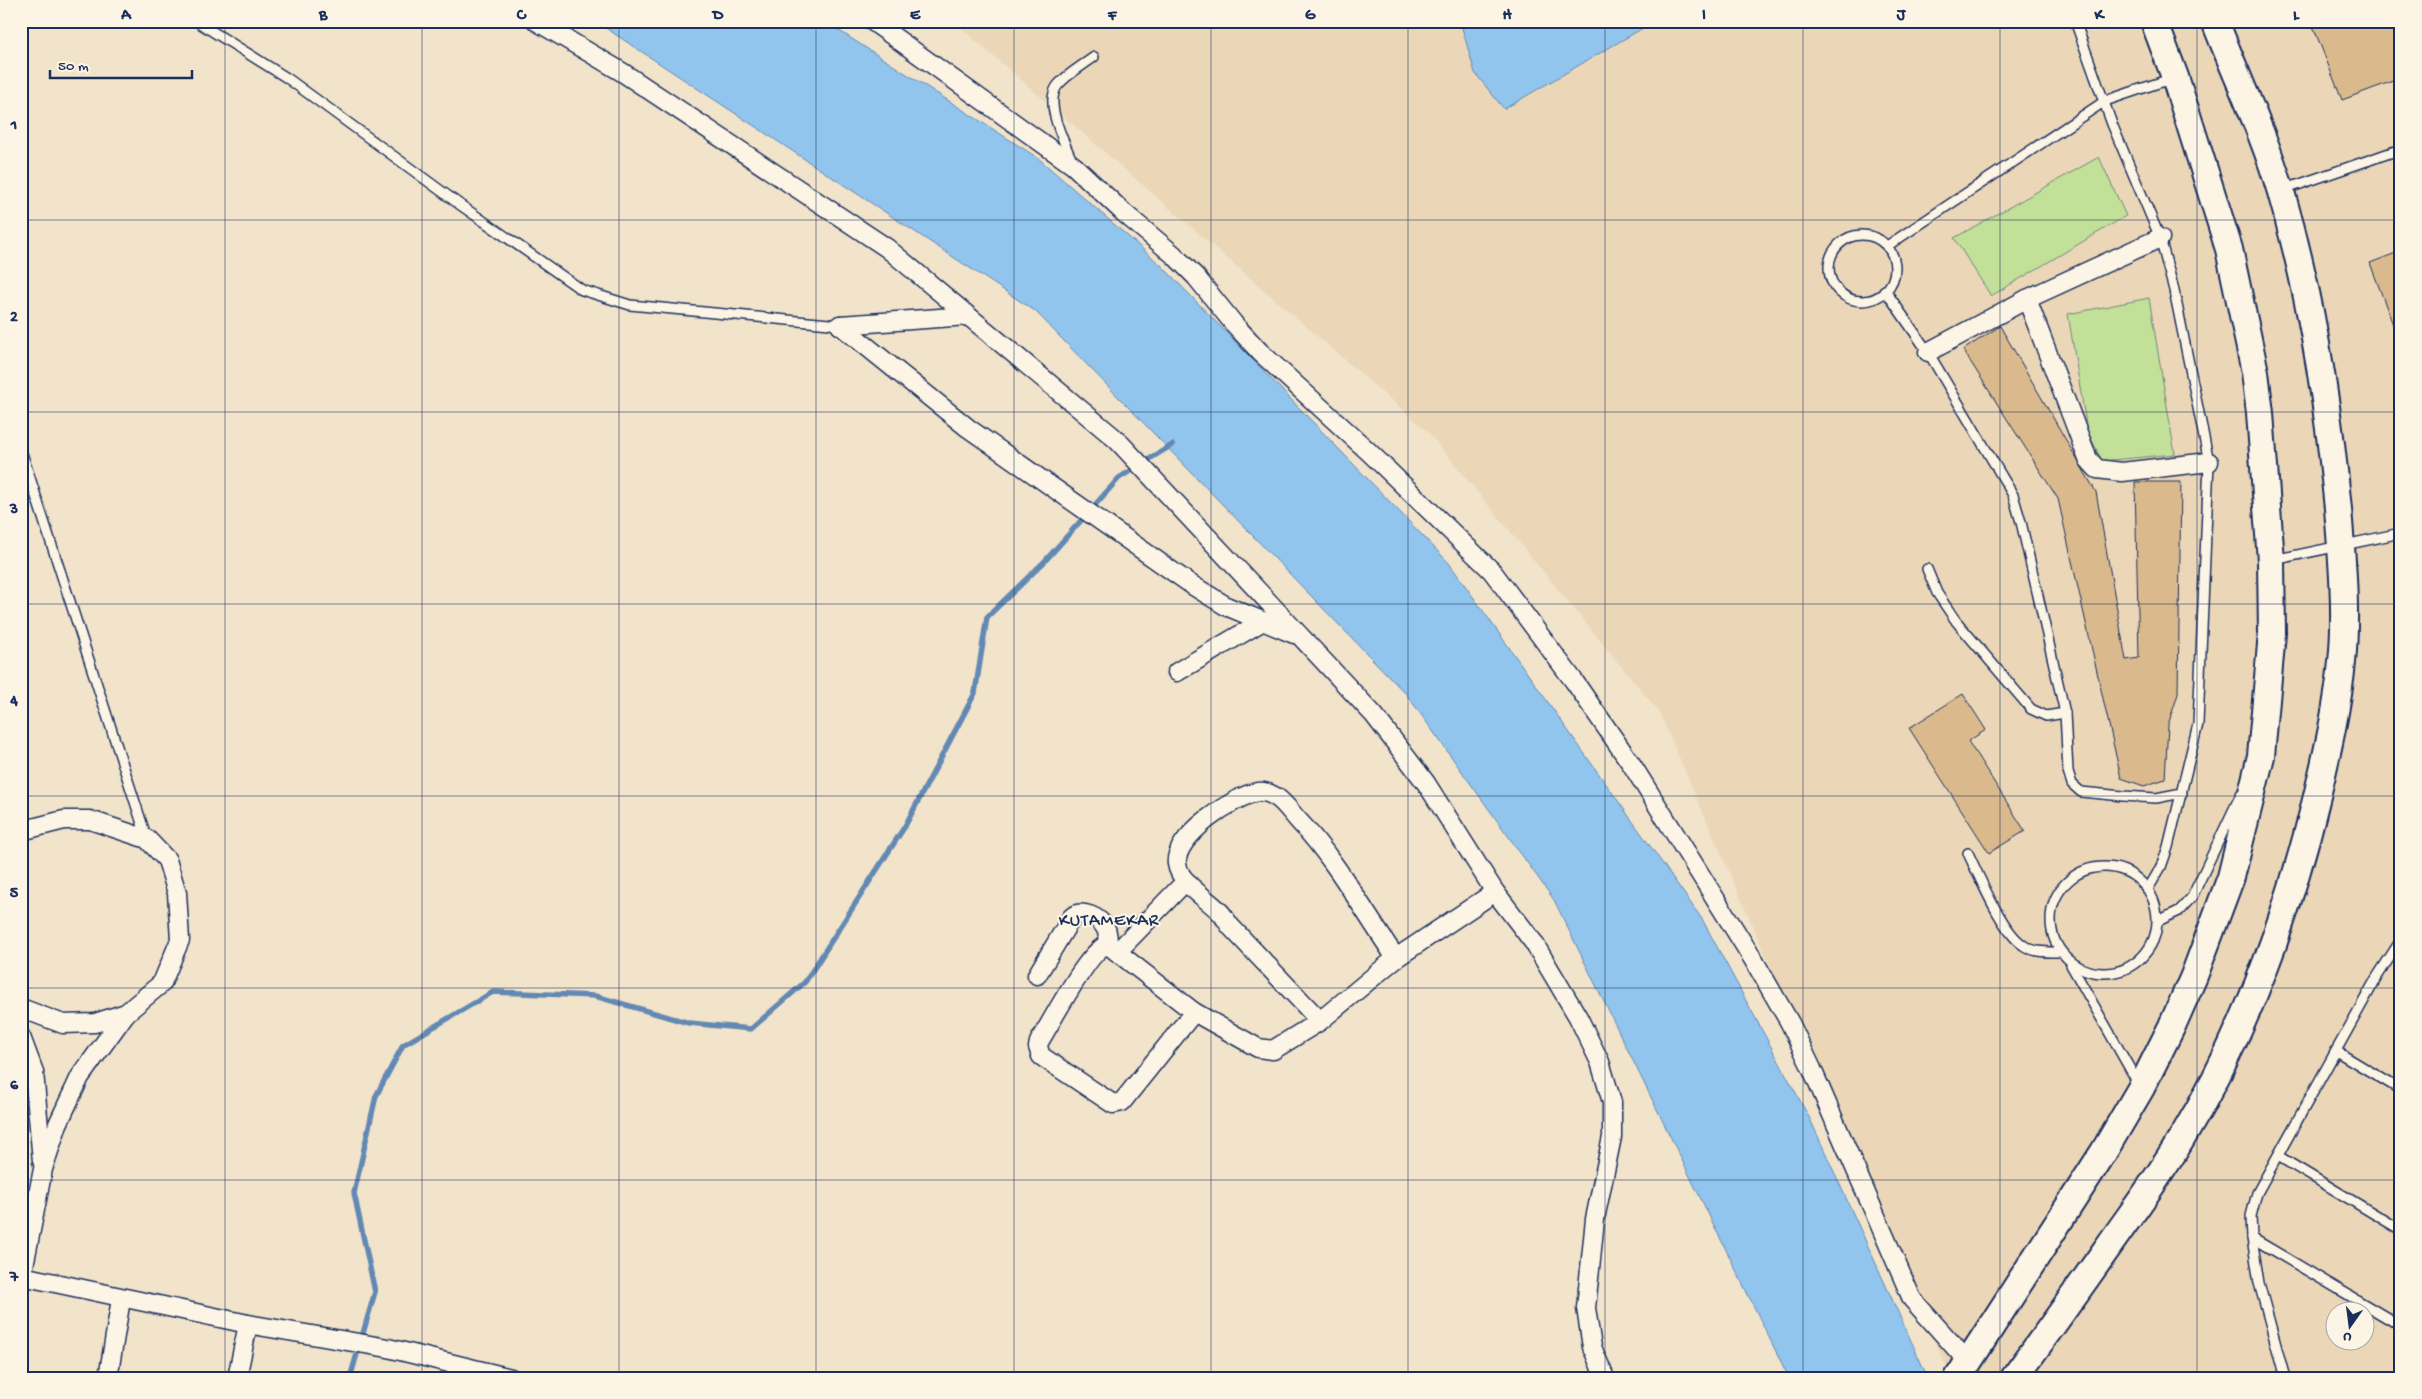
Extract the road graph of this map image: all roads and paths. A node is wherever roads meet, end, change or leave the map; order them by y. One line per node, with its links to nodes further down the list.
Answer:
1 (196, 21): 18 (lane)
2 (536, 21): 17 (street)
3 (872, 21): 11 (street)
4 (2075, 21): 9 (lane)
5 (2154, 21): 8 (street)
6 (2215, 21): 12 (street)
7 (1094, 57): 11 (lane)
8 (2175, 77): 9 (lane); 24 (street)
9 (2105, 101): 13 (lane); 14 (lane)
10 (2401, 149): 12 (lane)
11 (1074, 166): 61 (street)
12 (2280, 191): 23 (street)
13 (2160, 238): 16 (street); 21 (lane)
14 (1886, 246): 15 (lane); 15 (lane)
15 (1885, 290): 19 (lane)
16 (2027, 299): 19 (street); 21 (street)
17 (968, 316): 18 (street); 27 (street)
18 (840, 326): 26 (street)
19 (1928, 352): 29 (lane)
20 (21, 450): 33 (lane)
21 (2209, 462): 31 (lane)
22 (2401, 533): 23 (lane)
23 (2341, 546): 24 (lane); 66 (street)
24 (2270, 561): 30 (street)
25 (1927, 569): 29 (lane)
26 (1263, 621): 27 (street); 28 (street)
27 (1302, 638): 37 (street)
28 (1177, 672)
29 (2064, 714): 31 (lane)
30 (2261, 756): 38 (lane); 51 (street)
31 (2182, 793): 36 (lane)
32 (21, 830): 33 (street)
33 (147, 839): 47 (street)
34 (1968, 853): 41 (lane)
35 (1186, 881): 40 (street); 42 (street); 48 (street)
36 (2148, 889): 38 (lane); 41 (lane)
37 (1495, 892): 42 (street); 65 (street)
38 (2158, 921): 43 (lane)
39 (2401, 940): 50 (lane)
40 (1112, 948): 44 (street); 46 (street); 46 (street)
41 (2061, 952): 43 (lane)
42 (1396, 958): 48 (street)
43 (2071, 965): 51 (lane)
44 (1037, 975)
45 (21, 1008): 47 (street)
46 (1194, 1012): 48 (street)
47 (126, 1013): 54 (street)
48 (1320, 1020)
49 (21, 1037): 54 (street)
50 (2336, 1051): 52 (lane); 53 (lane)
51 (2141, 1088): 61 (street)
52 (2401, 1090)
53 (2278, 1156): 55 (lane); 56 (lane)
54 (43, 1169): 57 (street)
55 (2401, 1230)
56 (2252, 1238): 60 (lane); 67 (lane)
57 (22, 1278): 58 (street)
58 (121, 1299): 59 (street); 62 (street)
59 (248, 1324): 63 (street); 64 (street)
60 (2401, 1326)
61 (1963, 1370)
62 (108, 1378)
63 (237, 1378)
64 (511, 1378)
65 (1605, 1378)
66 (2014, 1378)
67 (2285, 1378)

